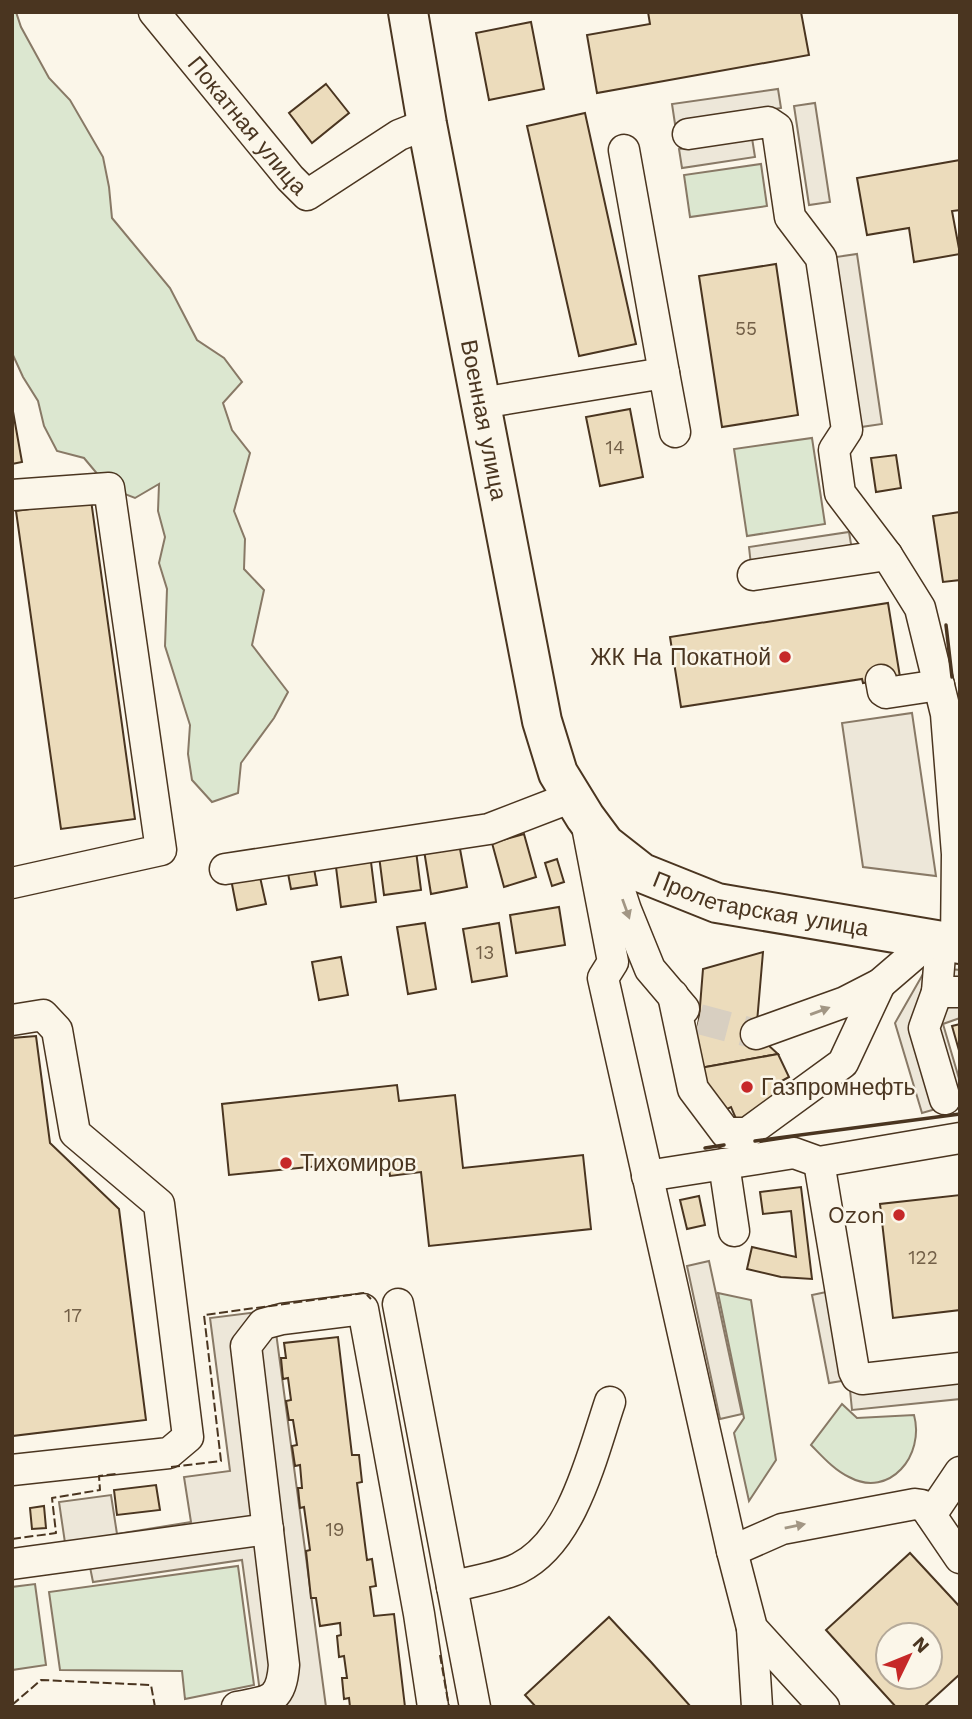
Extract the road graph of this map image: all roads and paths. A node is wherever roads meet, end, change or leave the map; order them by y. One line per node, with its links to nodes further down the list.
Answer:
1 (153, 12): 3 (street, Покатная улица)
2 (408, 12): 3 (main road, Военная улица)
3 (426, 124): 7 (main road, Военная улица)
4 (688, 134): 10 (street)
5 (624, 150): 6 (street)
6 (664, 373): 7 (street); 8 (street)
7 (481, 403): 14 (main road, Военная улица)
8 (675, 432)
9 (12, 495): 16 (street)
10 (887, 555): 11 (street); 13 (street)
11 (753, 575)
12 (881, 680): 13 (street)
13 (939, 685): 17 (street)
14 (588, 819): 15 (street); 17 (main road, Пролетарская улица); 20 (street, one-way to 20); 28 (street)
15 (225, 869)
16 (12, 883)
17 (947, 943): 18 (street); 19 (street)
18 (880, 984): 20 (street); 23 (street, one-way to 18)
19 (948, 992): 24 (street)
20 (673, 995): 21 (street)
21 (699, 1019)
22 (12, 1020): 33 (street)
23 (756, 1034)
24 (945, 1099)
25 (960, 1138): 26 (street)
26 (819, 1162): 27 (street); 31 (street)
27 (724, 1164): 28 (street); 29 (street)
28 (647, 1176): 37 (street)
29 (734, 1231)
30 (398, 1304): 40 (street)
31 (960, 1368)
32 (610, 1402): 40 (street)
33 (12, 1470)
34 (960, 1472): 35 (street)
35 (931, 1515): 37 (street, one-way to 35); 38 (street)
36 (268, 1528): 39 (street); 42 (street); 43 (street)
37 (732, 1550): 41 (street)
38 (960, 1558)
39 (12, 1564)
40 (452, 1587): 44 (street)
41 (752, 1628): 45 (street); 46 (street)
42 (237, 1707)
43 (433, 1707)
44 (475, 1707)
45 (757, 1707)
46 (824, 1707)

